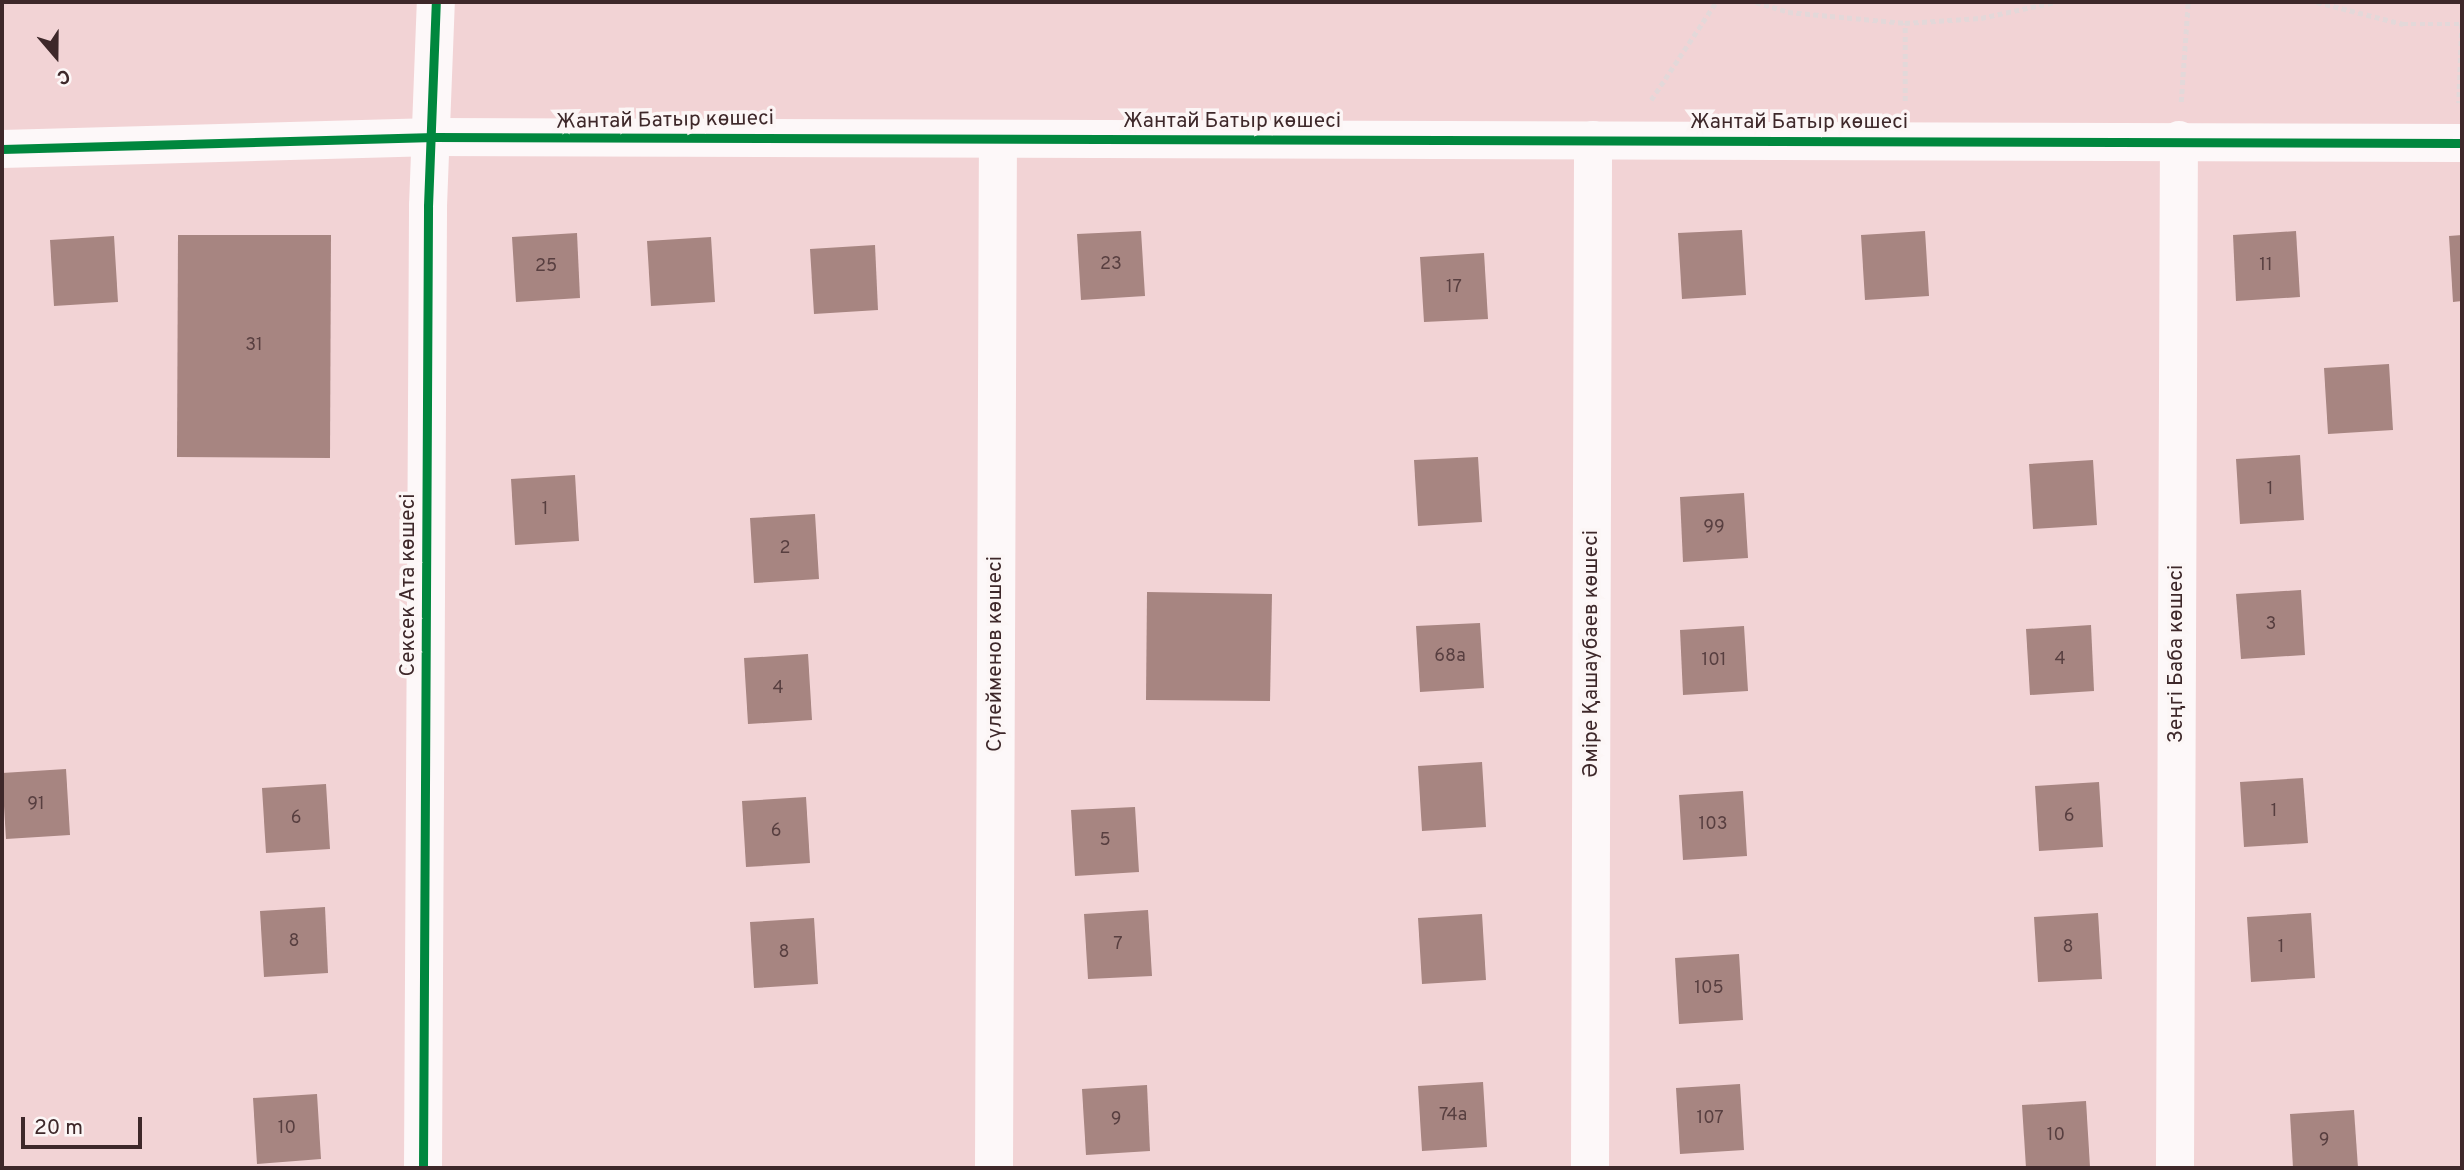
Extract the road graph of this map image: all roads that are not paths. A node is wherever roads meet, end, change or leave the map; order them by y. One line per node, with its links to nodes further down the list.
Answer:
1 (436, 2): 2 (street, Сексек Ата көшесі)
2 (434, 137): 3 (street, Жантай Батыр көшесі); 7 (street, Жантай Батыр көшесі); 8 (street, Сексек Ата көшесі)
3 (998, 140): 4 (street, Жантай Батыр көшесі); 9 (street, Сүлейменов көшесі)
4 (1607, 140): 5 (street, Жантай Батыр көшесі); 10 (street, Әміре Қашаубаев көшесі)
5 (2179, 141): 6 (street, Жантай Батыр көшесі); 11 (street, Зеңгі Баба көшесі)
6 (2460, 142)
7 (2, 149)
8 (423, 1168)
9 (994, 1168)
10 (1590, 1168)
11 (2175, 1168)

